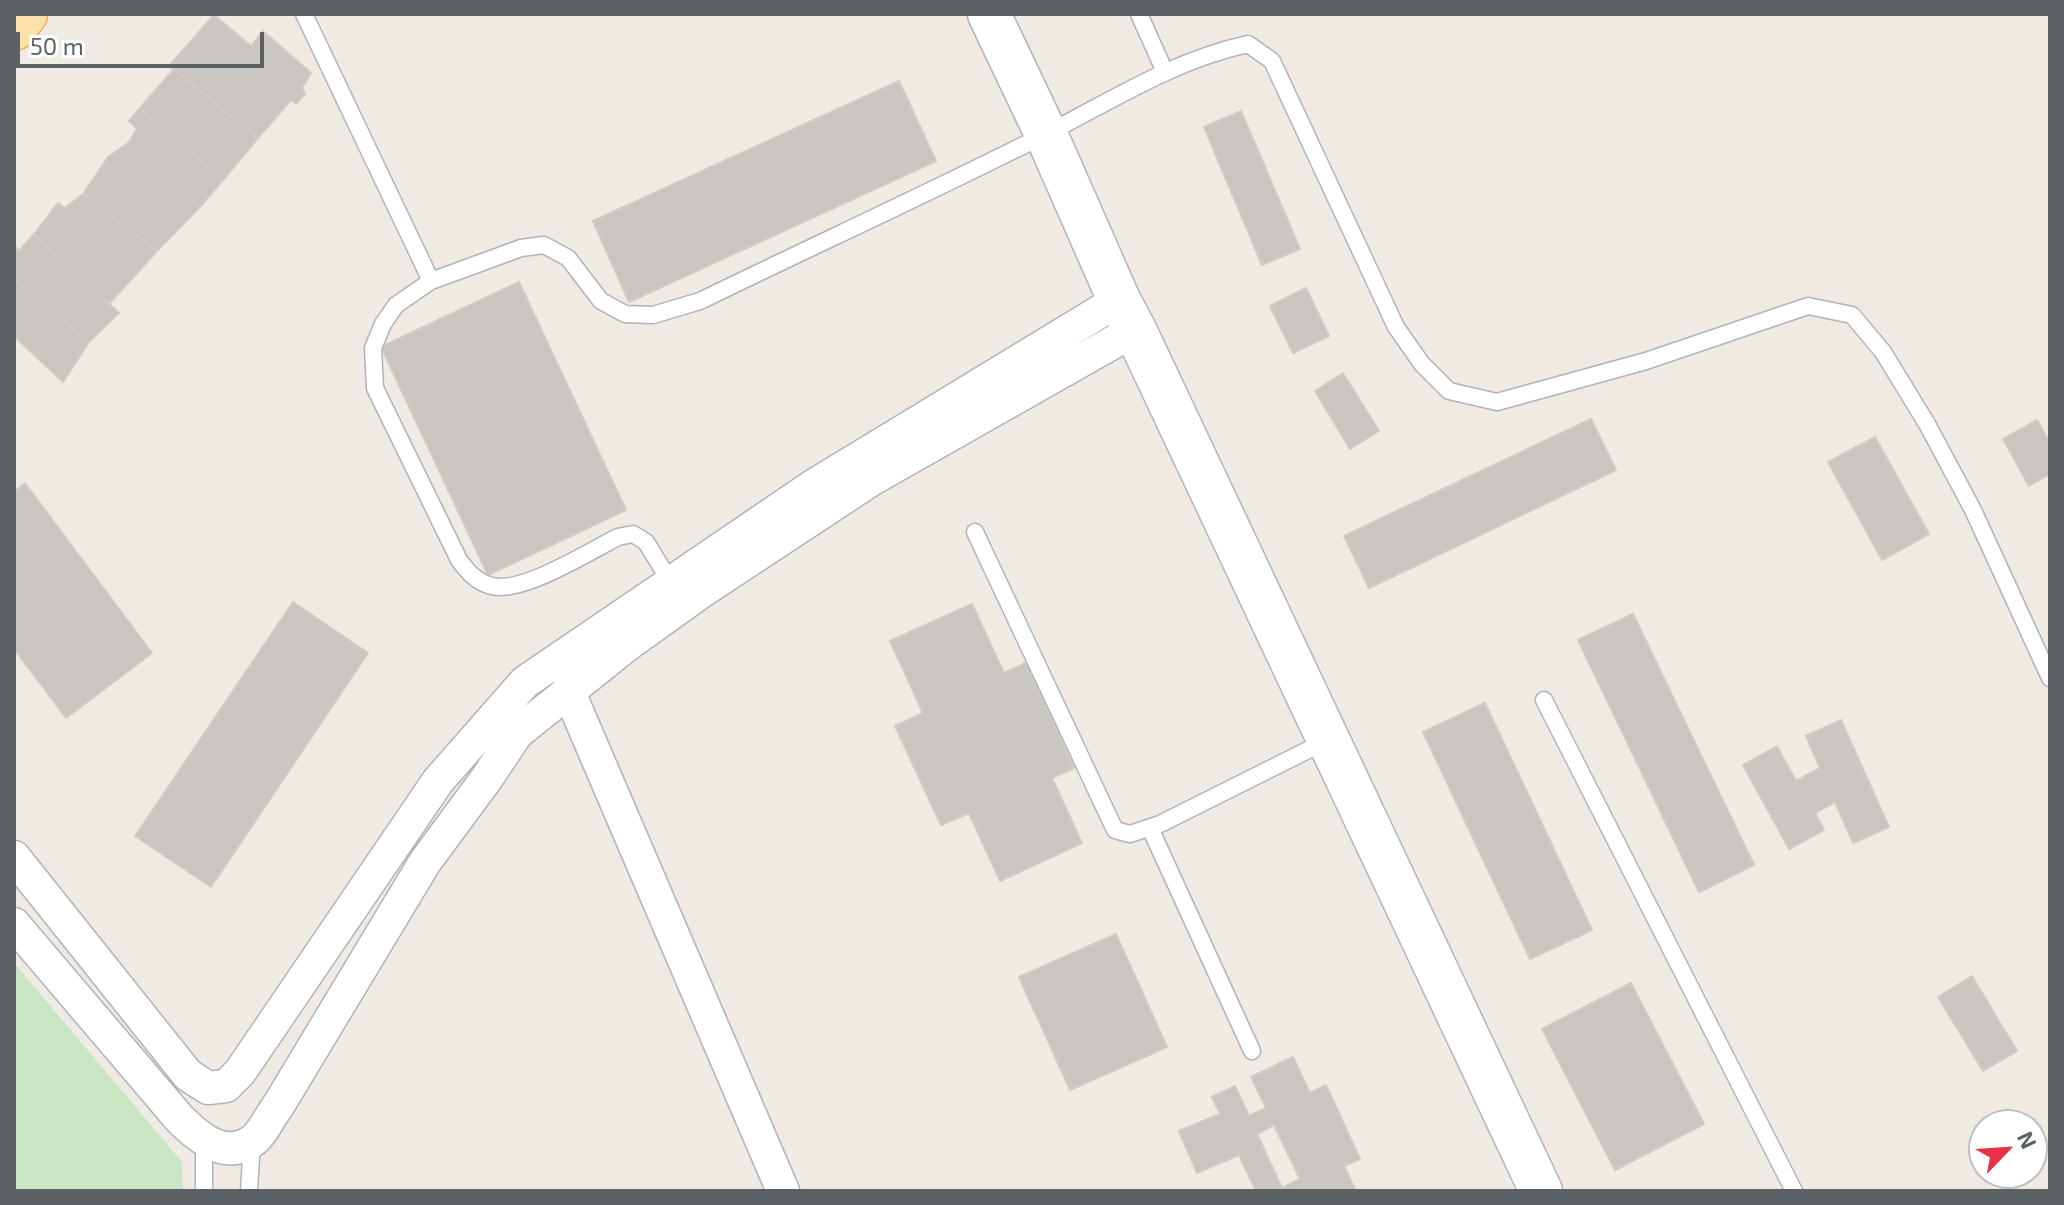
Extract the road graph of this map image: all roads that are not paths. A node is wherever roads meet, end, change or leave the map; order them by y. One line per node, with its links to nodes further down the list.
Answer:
1 (25, 14): 5 (main road)
2 (304, 14): 8 (lane)
3 (989, 14): 7 (street)
4 (1139, 14): 6 (lane)
5 (14, 28)
6 (1165, 72): 7 (lane); 12 (lane)
7 (1046, 134): 8 (lane); 9 (street)
8 (431, 281): 11 (lane)
9 (1127, 315): 11 (street); 13 (street); 15 (street)
10 (975, 532): 16 (lane)
11 (671, 583): 17 (street)
12 (2050, 678)
13 (568, 690): 20 (street); 25 (street)
14 (1544, 700): 26 (lane)
15 (1330, 739): 16 (lane); 22 (street)
16 (1150, 828): 19 (lane)
17 (14, 857)
18 (14, 924): 21 (street)
19 (1252, 1051)
20 (252, 1141): 21 (street); 24 (lane)
21 (204, 1142): 23 (lane)
22 (1533, 1188)
23 (204, 1191)
24 (249, 1191)
25 (783, 1191)
26 (1794, 1191)

